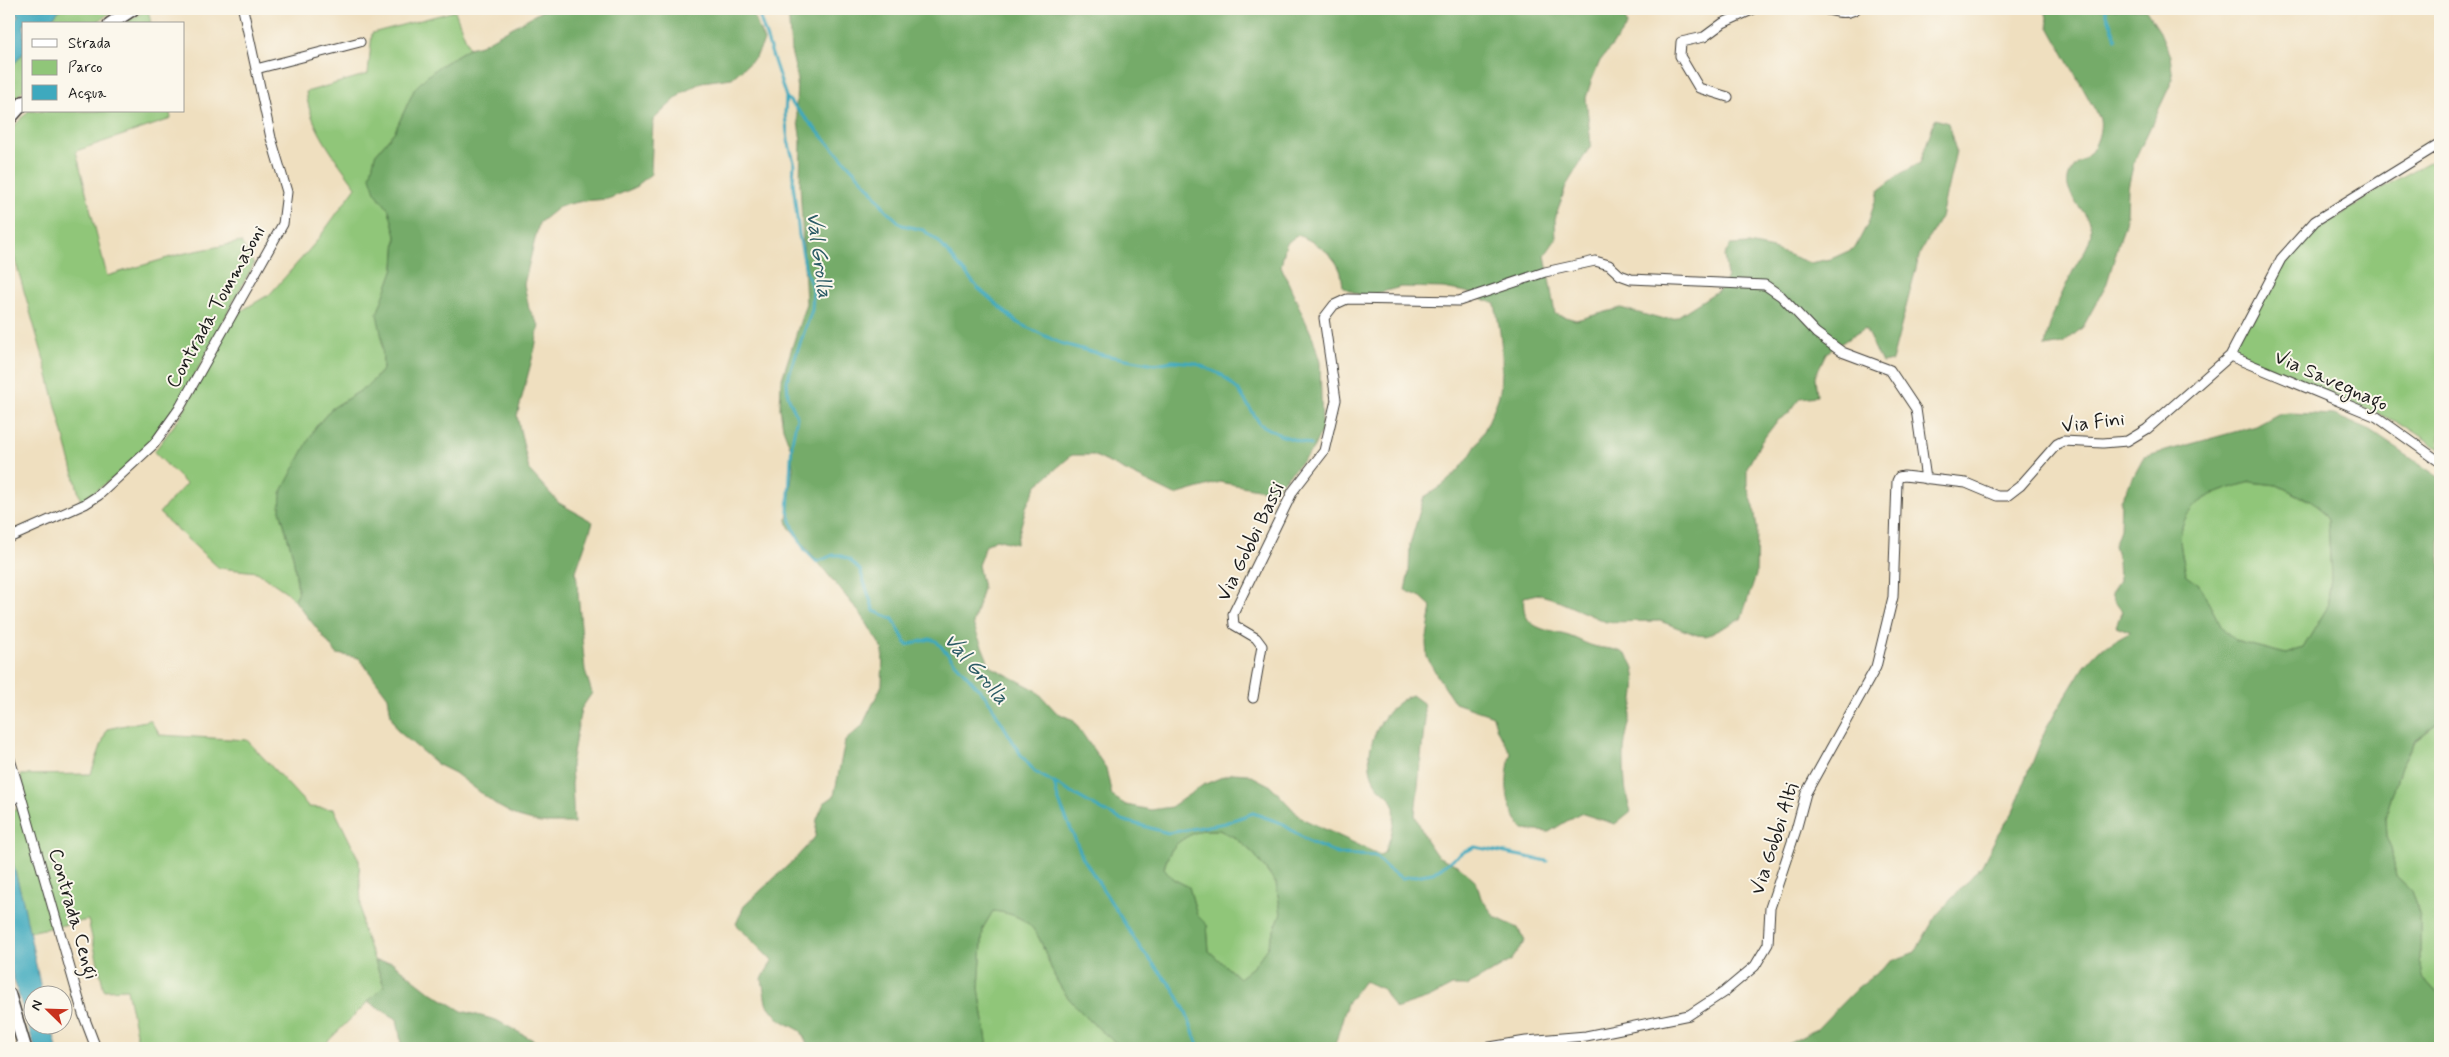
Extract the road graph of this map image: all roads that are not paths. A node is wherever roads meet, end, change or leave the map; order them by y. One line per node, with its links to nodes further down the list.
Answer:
1 (133, 9): 6 (street)
2 (243, 9): 8 (street, Contrada Tommasoni)
3 (1754, 9): 9 (street)
4 (1822, 9): 5 (street)
5 (1856, 9)
6 (113, 22)
7 (360, 42): 8 (street)
8 (256, 69): 16 (street, Contrada Tommasoni)
9 (1728, 97)
10 (22, 104): 11 (street)
11 (9, 119)
12 (2440, 144): 13 (street)
13 (2230, 356): 14 (street, Via Savegnago); 15 (street, Via Fini)
14 (2440, 462)
15 (1926, 479): 17 (street, Via Gobbi Bassi); 24 (street, Via Gobbi Alti)
16 (9, 538)
17 (1253, 698)
18 (9, 756): 19 (street)
19 (19, 789): 20 (street); 23 (street, Contrada Cengi)
20 (9, 802)
21 (9, 994): 22 (street)
22 (25, 1048)
23 (96, 1048)
24 (1484, 1048)

